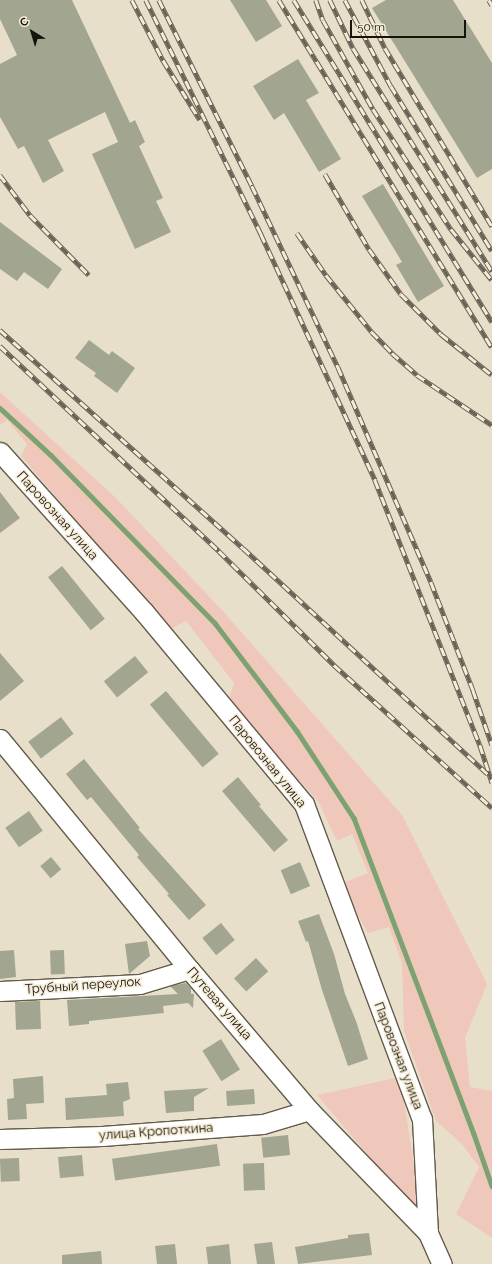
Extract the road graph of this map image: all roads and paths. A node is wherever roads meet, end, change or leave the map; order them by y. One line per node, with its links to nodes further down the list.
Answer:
1 (0, 452): 7 (street, Паровозная улица)
2 (0, 739): 3 (street, Путевая улица)
3 (189, 969): 4 (street, Трубный переулок); 5 (street, Путевая улица)
4 (0, 991)
5 (309, 1110): 6 (street, улица Кропоткина); 7 (street, Путевая улица)
6 (0, 1140)
7 (428, 1233): 8 (street, Путевая улица)
8 (442, 1264)

